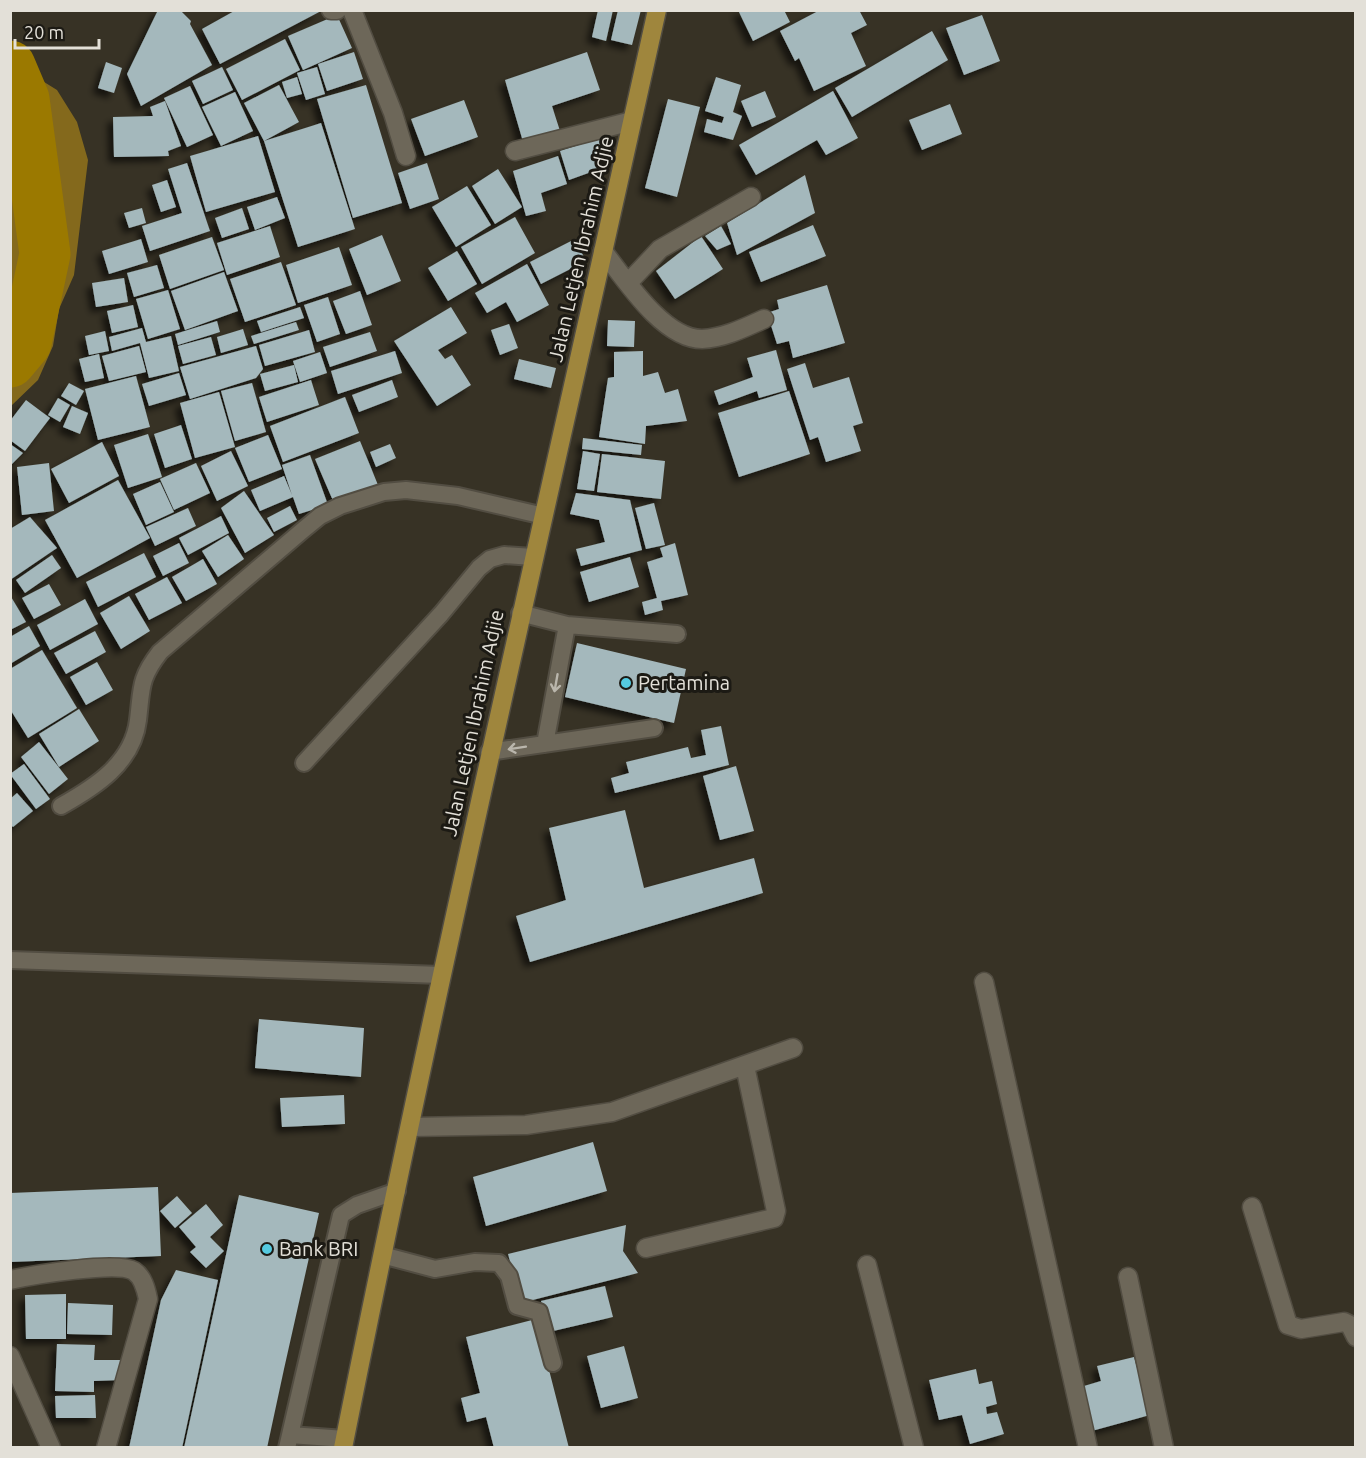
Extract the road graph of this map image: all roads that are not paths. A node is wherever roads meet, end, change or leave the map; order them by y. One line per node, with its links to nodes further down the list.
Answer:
1 (331, 10): 2 (street)
2 (338, 10)
3 (352, 10): 7 (street)
4 (657, 10): 5 (main road, Jalan Letjen Ibrahim Adjie)
5 (632, 121): 6 (street); 9 (main road, Jalan Letjen Ibrahim Adjie)
6 (515, 152)
7 (406, 156)
8 (751, 197): 10 (street)
9 (603, 251): 10 (street); 12 (main road, Jalan Letjen Ibrahim Adjie)
10 (628, 283): 11 (street)
11 (764, 319)
12 (544, 516): 13 (main road, Jalan Letjen Ibrahim Adjie); 21 (lane)
13 (533, 557): 14 (main road, Jalan Letjen Ibrahim Adjie); 20 (lane)
14 (520, 613): 15 (lane); 19 (main road, Jalan Letjen Ibrahim Adjie)
15 (567, 625): 16 (lane); 18 (lane, one-way to 18)
16 (677, 634)
17 (654, 728): 18 (lane)
18 (545, 744): 19 (lane, one-way to 19)
19 (489, 752): 23 (main road, Jalan Letjen Ibrahim Adjie)
20 (304, 763)
21 (61, 806)
22 (10, 960): 23 (lane)
23 (441, 975): 27 (main road, Jalan Letjen Ibrahim Adjie)
24 (984, 982): 43 (street)
25 (794, 1048): 26 (street)
26 (745, 1066): 27 (street); 30 (street)
27 (411, 1127): 28 (main road, Jalan Letjen Ibrahim Adjie)
28 (397, 1191): 31 (main road, Jalan Letjen Ibrahim Adjie); 38 (lane)
29 (1252, 1208): 35 (street)
30 (646, 1248)
31 (382, 1255): 37 (lane); 39 (main road, Jalan Letjen Ibrahim Adjie)
32 (867, 1265): 42 (street)
33 (1128, 1276): 44 (street)
34 (10, 1280): 41 (street)
35 (1356, 1337)
36 (10, 1356): 40 (street)
37 (553, 1363)
38 (288, 1441): 39 (lane)
39 (344, 1443)
40 (51, 1448)
41 (106, 1448)
42 (914, 1448)
43 (1088, 1448)
44 (1164, 1448)

